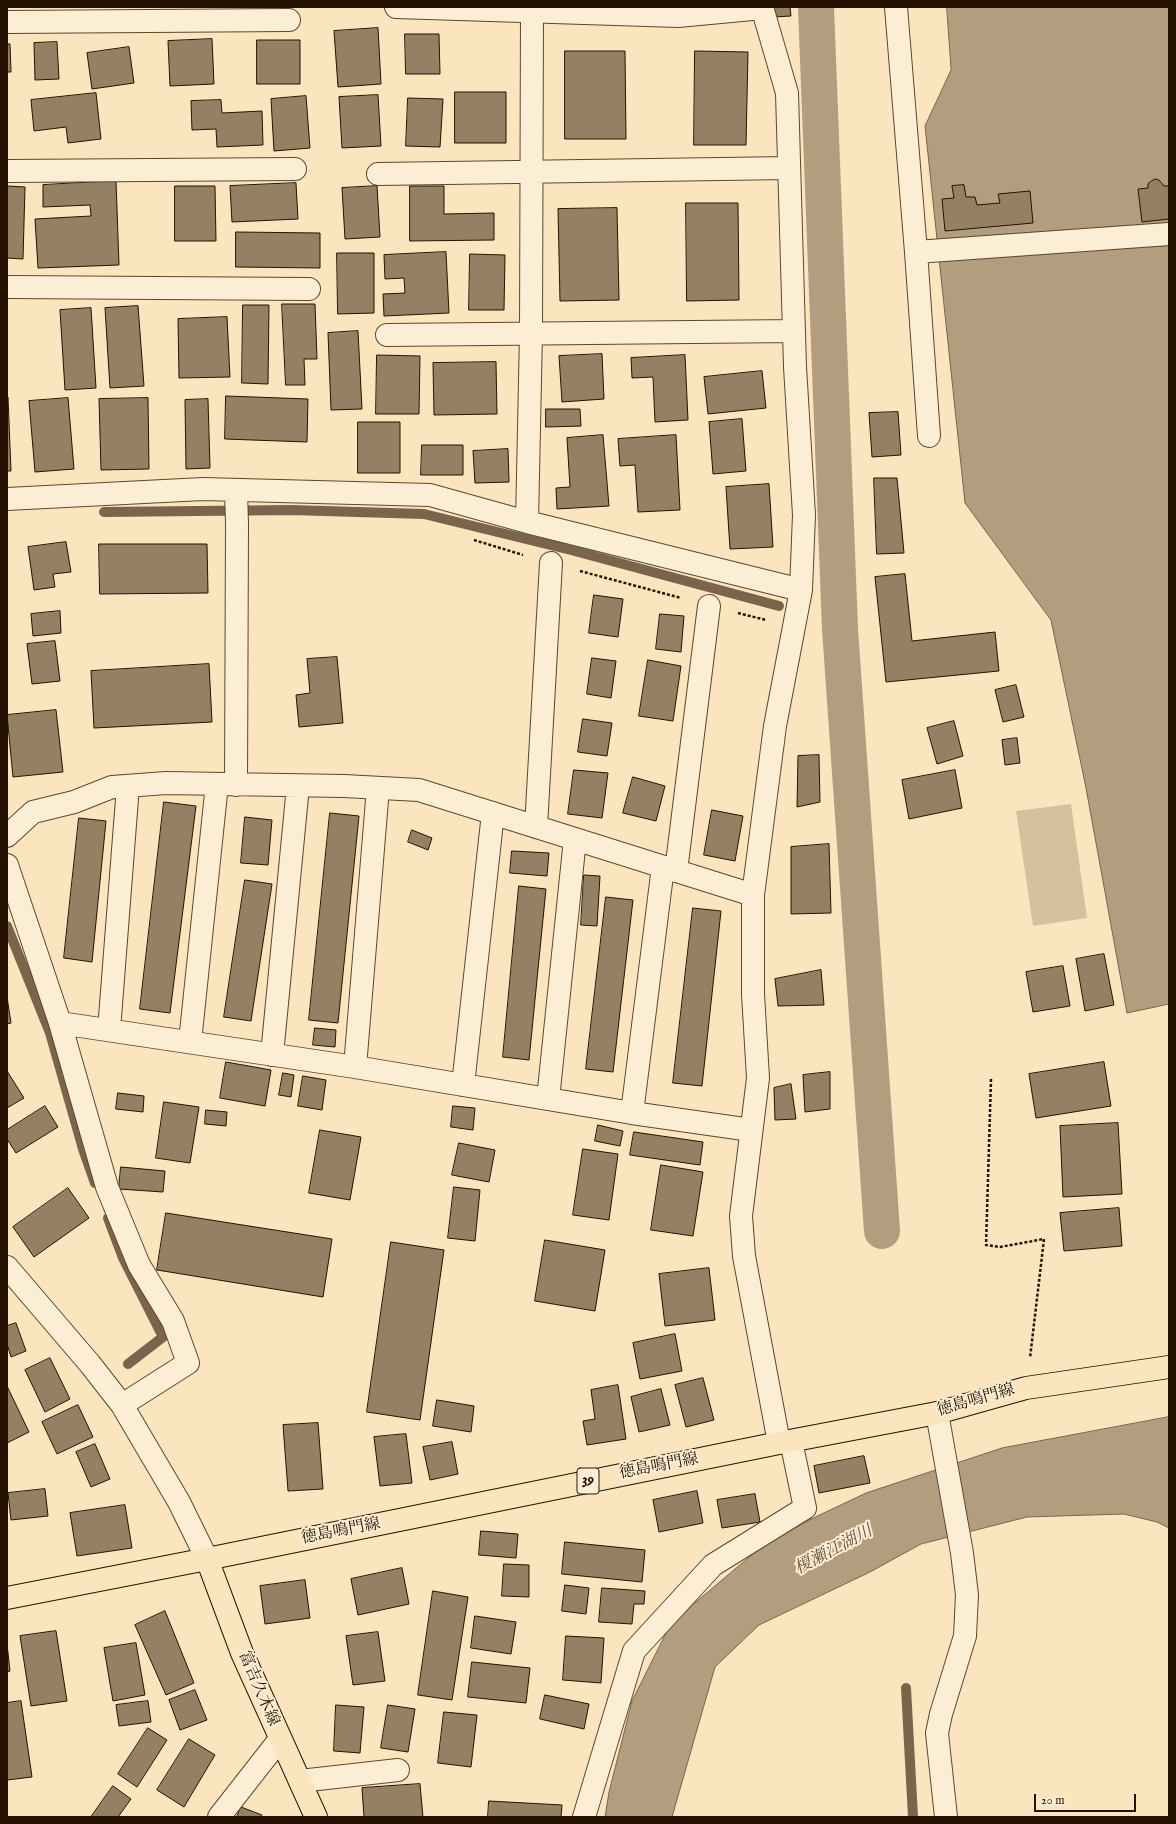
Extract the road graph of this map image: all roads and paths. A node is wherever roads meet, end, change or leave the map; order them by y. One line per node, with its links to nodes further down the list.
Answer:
1 (396, 7): 4 (street)
2 (896, 7): 13 (street)
3 (762, 8): 4 (street); 7 (street)
4 (532, 11): 10 (street)
5 (289, 20): 6 (street)
6 (7, 22)
7 (789, 168): 10 (street); 16 (street)
8 (295, 169): 9 (street)
9 (7, 170)
10 (530, 172): 11 (street); 17 (street)
11 (378, 174)
12 (1169, 234): 13 (street)
13 (925, 251): 19 (street)
14 (7, 287): 15 (street)
15 (309, 289)
16 (794, 331): 17 (street); 25 (street)
17 (531, 333): 18 (street); 22 (street)
18 (388, 335)
19 (929, 436)
20 (236, 490): 21 (street); 22 (street); 28 (street)
21 (7, 499)
22 (527, 522): 25 (street)
23 (467, 538): 24 (path)
24 (551, 563): 26 (path); 33 (street)
25 (801, 590): 38 (street)
26 (709, 606): 27 (path); 37 (street)
27 (771, 621)
28 (227, 784): 29 (street); 30 (street); 41 (street)
29 (128, 786): 34 (street); 40 (street)
30 (298, 786): 31 (street); 42 (street)
31 (378, 788): 32 (street); 43 (street)
32 (492, 813): 33 (street); 45 (street)
33 (536, 827): 35 (street)
34 (7, 836)
35 (575, 839): 37 (street); 46 (street)
36 (7, 865): 39 (street)
37 (670, 869): 38 (street); 47 (street)
38 (753, 895): 48 (street)
39 (60, 1023): 40 (street); 52 (street)
40 (109, 1030): 41 (street)
41 (190, 1042): 42 (street)
42 (272, 1055): 43 (street)
43 (355, 1067): 45 (street)
44 (990, 1079): 51 (path)
45 (463, 1085): 46 (street)
46 (548, 1099): 47 (street)
47 (632, 1113): 48 (street)
48 (751, 1130): 54 (street)
49 (7, 1266): 52 (street)
50 (1169, 1367): 51 (main road, 徳島鳴門線 / 39)
51 (1026, 1388): 53 (main road, 徳島鳴門線 / 39)
52 (122, 1405): 55 (street)
53 (937, 1413): 54 (main road, 徳島鳴門線 / 39); 63 (street)
54 (785, 1442): 55 (main road, 徳島鳴門線 / 39); 62 (street)
55 (207, 1559): 56 (main road, 徳島鳴門線 / 39); 57 (main road, 富吉久木線)
56 (7, 1598)
57 (280, 1739): 59 (main road, 富吉久木線); 60 (street)
58 (398, 1770): 59 (street)
59 (300, 1781): 61 (main road, 富吉久木線)
60 (219, 1817)
61 (316, 1817)
62 (584, 1817)
63 (946, 1817)

